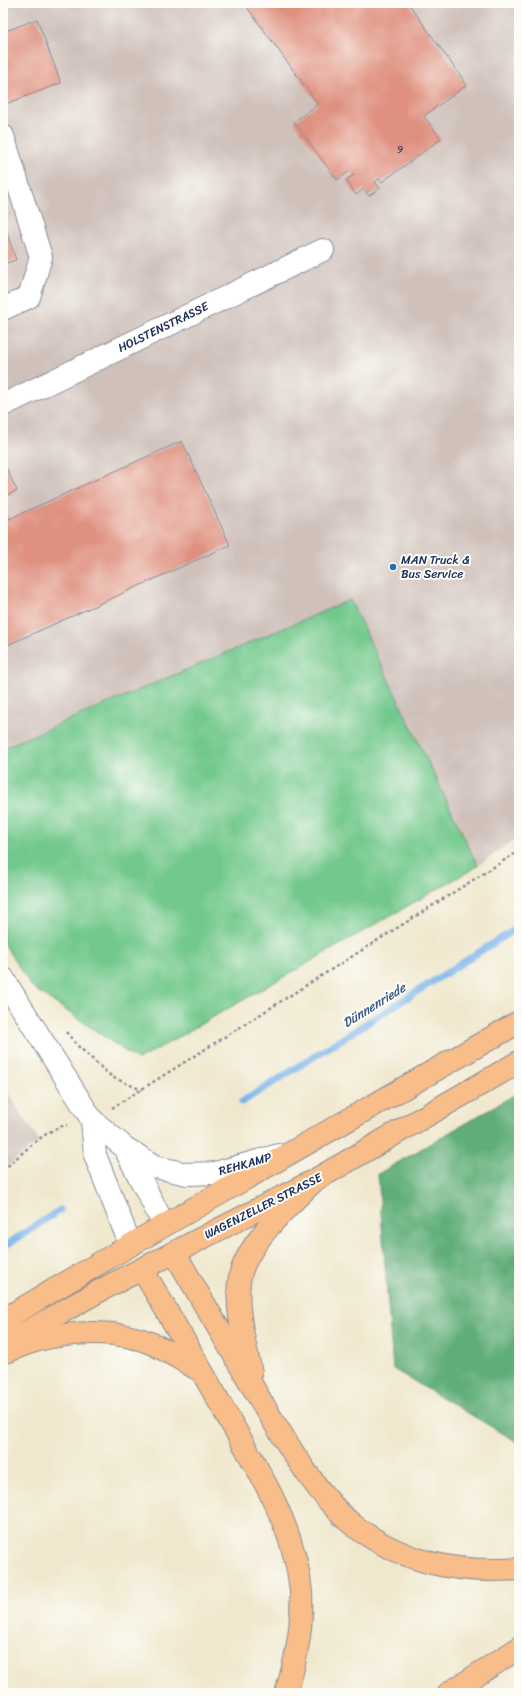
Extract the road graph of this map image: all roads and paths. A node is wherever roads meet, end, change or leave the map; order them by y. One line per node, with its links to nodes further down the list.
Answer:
1 (3, 136): 3 (street)
2 (323, 250): 4 (street, HOLSTENSTRASSE)
3 (3, 309)
4 (3, 405)
5 (519, 850): 10 (path)
6 (3, 978): 11 (street, REHKAMP)
7 (519, 1022): 13 (main road)
8 (65, 1030): 10 (path)
9 (519, 1062): 15 (main road, WAGENZELLER STRASSE)
10 (142, 1090): 11 (path)
11 (92, 1120): 12 (street, REHKAMP); 14 (path); 17 (street, REHKAMP)
12 (124, 1147): 13 (street, REHKAMP); 16 (street, REHKAMP)
13 (300, 1149): 16 (main road)
14 (3, 1170)
15 (316, 1180): 18 (main road, WAGENZELLER STRASSE); 24 (main road)
16 (164, 1225): 17 (main road); 18 (main road)
17 (130, 1244): 19 (main road); 20 (main road)
18 (174, 1252): 19 (main road, WAGENZELLER STRASSE); 24 (main road)
19 (142, 1269): 21 (main road, WAGENZELLER STRASSE); 23 (main road)
20 (3, 1320)
21 (3, 1345)
22 (3, 1353): 23 (main road)
23 (202, 1372): 27 (main road)
24 (254, 1388): 25 (main road)
25 (519, 1569)
26 (519, 1648): 28 (main road)
27 (286, 1693)
28 (449, 1693)

